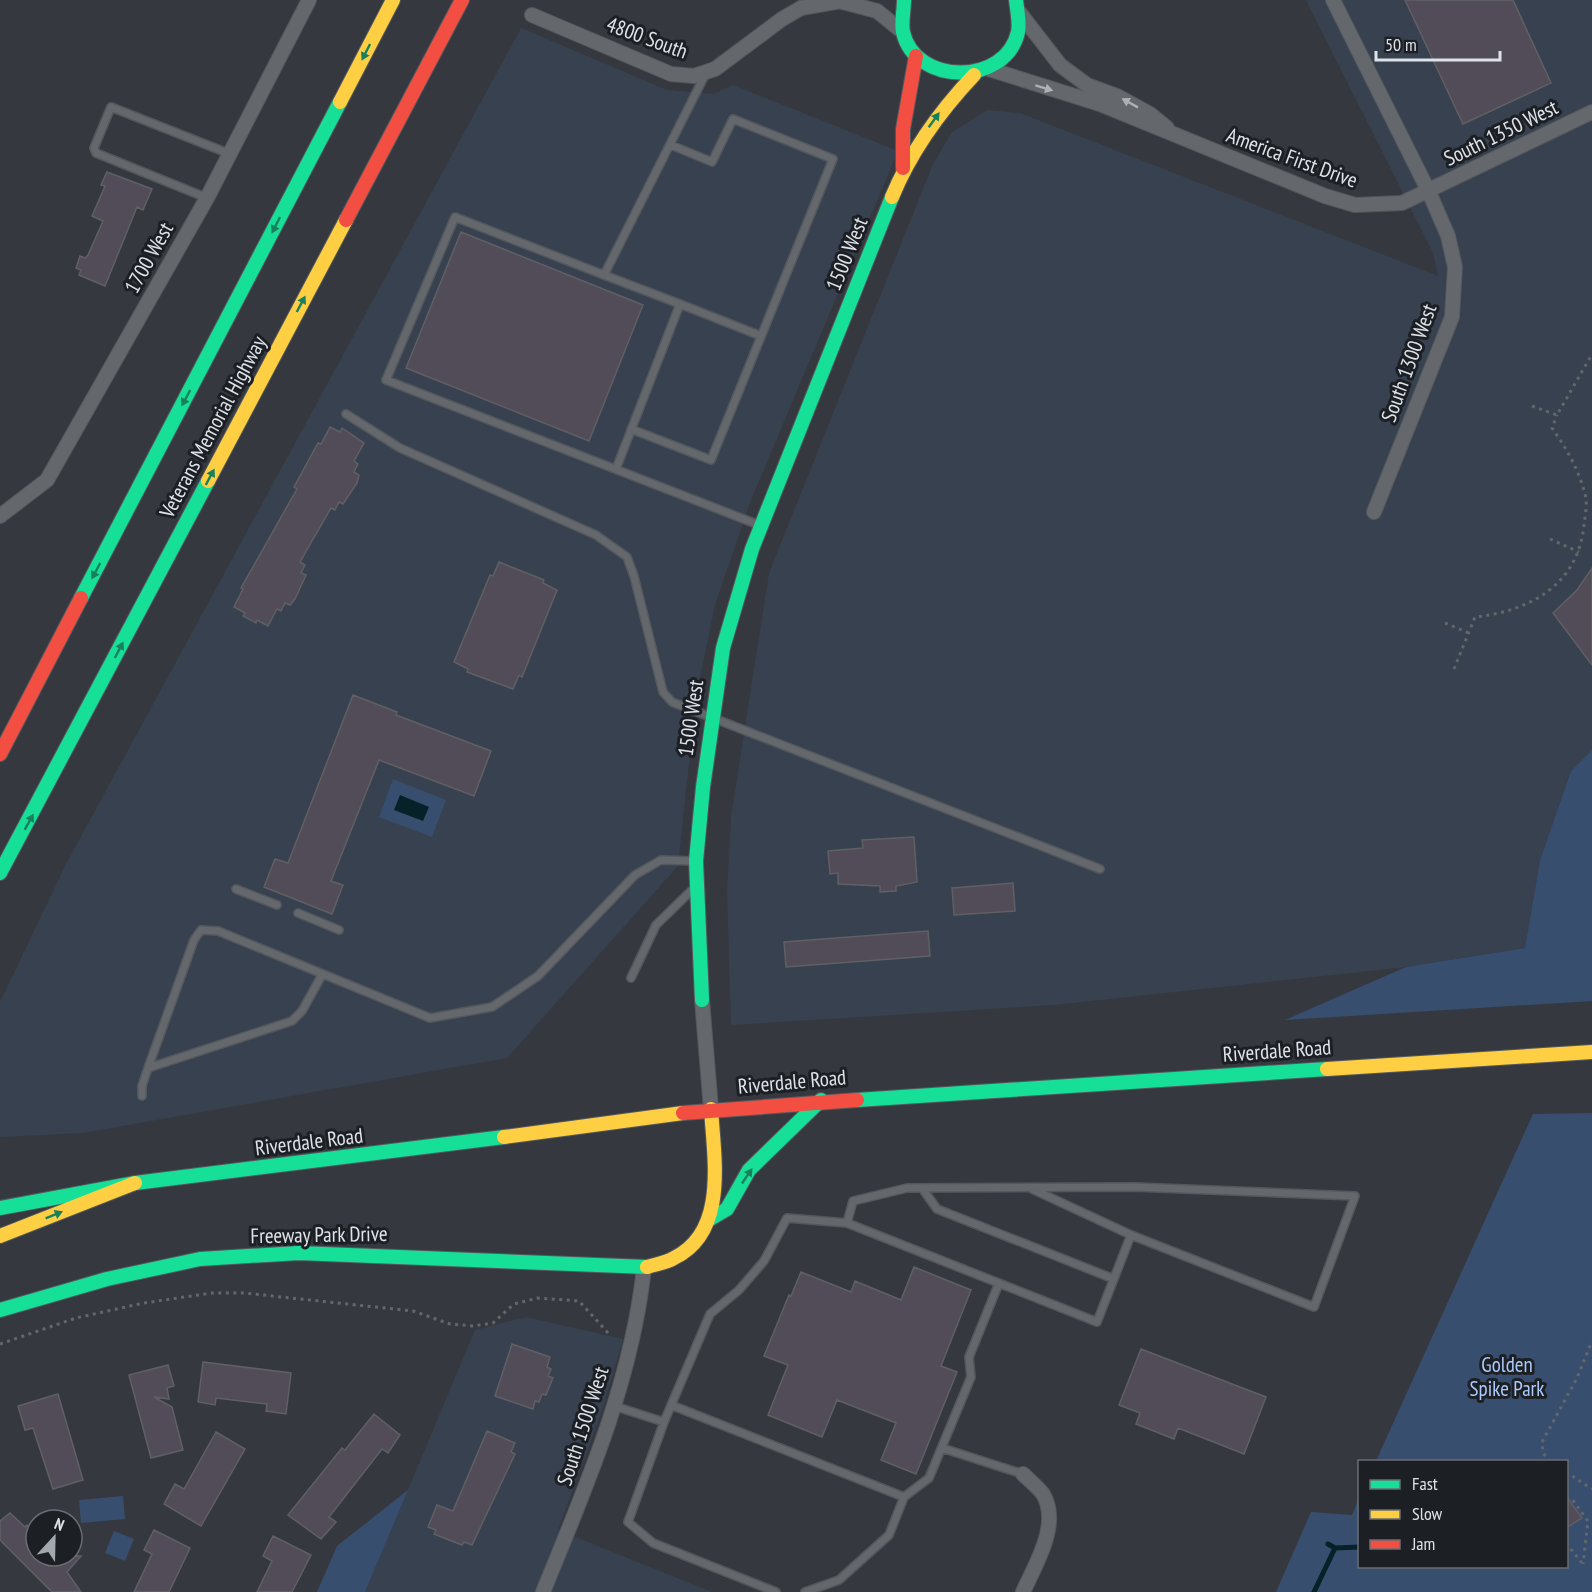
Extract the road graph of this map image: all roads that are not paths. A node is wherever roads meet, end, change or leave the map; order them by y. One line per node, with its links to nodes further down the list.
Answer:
1 (309, 0): 17 (street, 1700 West)
2 (393, 0): 31 (main road, Veterans Memorial Highway, one-way to 31)
3 (462, 0): 34 (main road, Veterans Memorial Highway, one-way to 3)
4 (904, 0): 9 (main road)
5 (1333, 0): 19 (street, South 1300 West)
6 (843, 1): 9 (street, 4800 South); 12 (street, 4800 South)
7 (1018, 6): 11 (main road); 15 (street, America First Drive, one-way to 7)
8 (532, 15): 12 (street, 4800 South)
9 (903, 32): 10 (main road)
10 (916, 56): 13 (main road); 18 (main road, 1500 West)
11 (988, 69): 13 (main road); 15 (street, America First Drive, one-way to 15)
12 (707, 71): 16 (lane)
13 (974, 75): 18 (main road, 1500 West, one-way to 13)
14 (1592, 112): 19 (street, South 1350 West)
15 (1178, 137): 19 (street, America First Drive)
16 (671, 145): 21 (lane); 23 (lane)
17 (230, 154): 20 (street, 1700 West); 20 (lane)
18 (903, 170): 29 (main road, 1500 West)
19 (1429, 192): 27 (street, South 1300 West)
20 (207, 198): 28 (street, 1700 West)
21 (604, 275): 22 (lane); 26 (lane)
22 (680, 304): 23 (lane); 25 (lane)
23 (761, 336): 25 (lane)
24 (346, 414): 30 (lane)
25 (631, 429): 26 (lane)
26 (616, 469): 29 (lane)
27 (1374, 512)
28 (0, 516)
29 (762, 526): 30 (main road, 1500 West)
30 (712, 717): 32 (main road, 1500 West); 33 (lane)
31 (0, 754)
32 (696, 861): 35 (main road, 1500 West); 40 (lane)
33 (1100, 869)
34 (0, 873)
35 (696, 886): 41 (lane); 42 (main road, 1500 West)
36 (236, 889): 37 (lane)
37 (277, 905)
38 (298, 913): 39 (lane)
39 (339, 930)
40 (322, 975): 44 (lane); 44 (lane)
41 (632, 978)
42 (702, 1000): 47 (street, 1500 West)
43 (1592, 1052): 46 (main road, Riverdale Road)
44 (148, 1068): 45 (lane)
45 (142, 1096)
46 (820, 1100): 47 (main road, Riverdale Road); 52 (main road, one-way to 46)
47 (711, 1109): 48 (main road, Riverdale Road); 52 (main road, 1500 West)
48 (135, 1183): 51 (main road, Riverdale Road); 55 (main road, one-way to 48)
49 (922, 1188): 50 (lane); 53 (lane); 57 (lane)
50 (1030, 1188): 54 (lane); 54 (lane)
51 (0, 1208)
52 (710, 1219): 56 (main road)
53 (847, 1223): 58 (lane); 60 (lane)
54 (1131, 1235): 57 (lane)
55 (0, 1236)
56 (644, 1268): 59 (main road, Freeway Park Drive); 61 (street, South 1500 West)
57 (1114, 1279): 58 (lane)
58 (999, 1283): 63 (lane)
59 (0, 1310)
60 (671, 1405): 62 (lane); 65 (lane)
61 (614, 1406): 62 (lane); 66 (street, South 1500 West)
62 (664, 1422): 67 (lane)
63 (942, 1448): 64 (lane); 65 (lane)
64 (1023, 1474): 69 (street)
65 (904, 1497): 68 (lane)
66 (543, 1592)
67 (776, 1592)
68 (805, 1592)
69 (1023, 1592)

